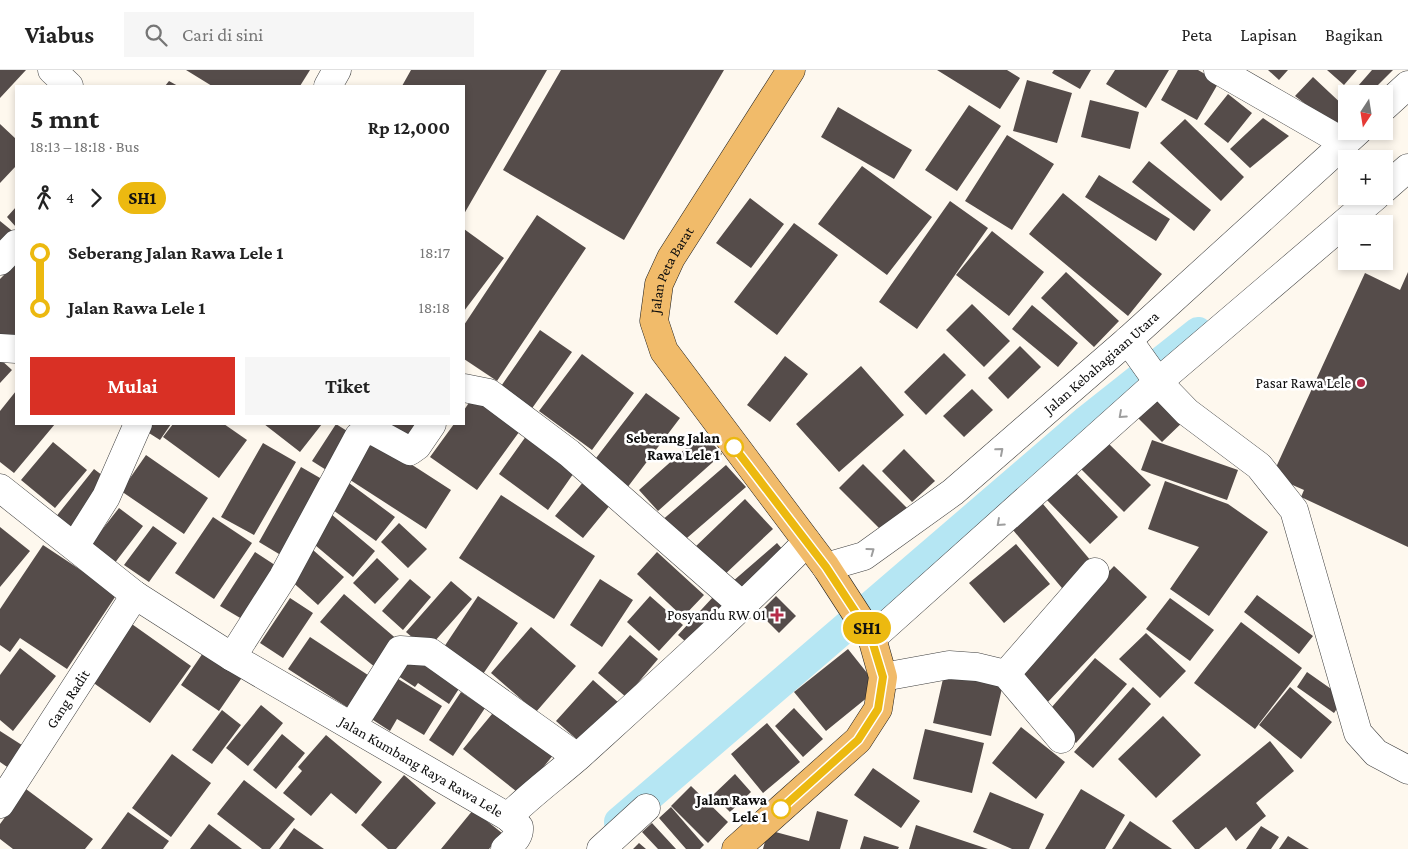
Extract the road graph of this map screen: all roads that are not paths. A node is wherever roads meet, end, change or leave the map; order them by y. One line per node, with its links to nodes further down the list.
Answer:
1 (52, 70): 5 (street)
2 (337, 70): 6 (street)
3 (791, 70): 24 (main road, Jalan Peta Barat)
4 (1218, 70): 9 (street)
5 (68, 85)
6 (329, 85)
7 (1408, 85): 8 (street)
8 (1393, 99)
9 (1338, 130)
10 (1349, 140): 16 (street, Jalan Kebahagiaan Utara)
11 (1408, 168): 12 (street)
12 (1393, 181)
13 (1365, 205): 19 (street)
14 (15, 245): 15 (street)
15 (0, 261)
16 (1130, 343): 19 (street); 26 (street, Jalan Kebahagiaan Utara, one-way to 16)
17 (0, 348): 18 (street)
18 (15, 349)
19 (1156, 380): 30 (street, one-way to 30); 37 (street)
20 (465, 388): 29 (street)
21 (138, 425): 25 (street)
22 (431, 425): 31 (street)
23 (0, 488): 25 (street, Jalan Kumbang Raya Rawa Lele)
24 (807, 542): 26 (main road, Jalan Peta Barat); 29 (street, Jalan Kumbang Raya Rawa Lele)
25 (75, 546): 28 (street, Jalan Kumbang Raya Rawa Lele)
26 (827, 569): 30 (main road, Jalan Peta Barat)
27 (1095, 572): 32 (street)
28 (135, 595): 31 (street, Jalan Kumbang Raya Rawa Lele); 38 (street, Gang Radit)
29 (743, 606): 36 (street, Jalan Kumbang Raya Rawa Lele)
30 (871, 636): 33 (main road, Jalan Peta Barat)
31 (232, 657): 34 (street, Jalan Kumbang Raya Rawa Lele)
32 (1006, 674): 33 (street); 35 (street)
33 (883, 677): 43 (main road, Jalan Peta Barat)
34 (352, 726): 36 (street); 40 (street, Jalan Kumbang Raya Rawa Lele)
35 (1061, 739)
36 (577, 757): 40 (street, Jalan Kumbang Raya Rawa Lele)
37 (1408, 770)
38 (0, 804)
39 (646, 808): 42 (street)
40 (508, 817): 41 (street)
41 (505, 849)
42 (601, 849)
43 (736, 849)

